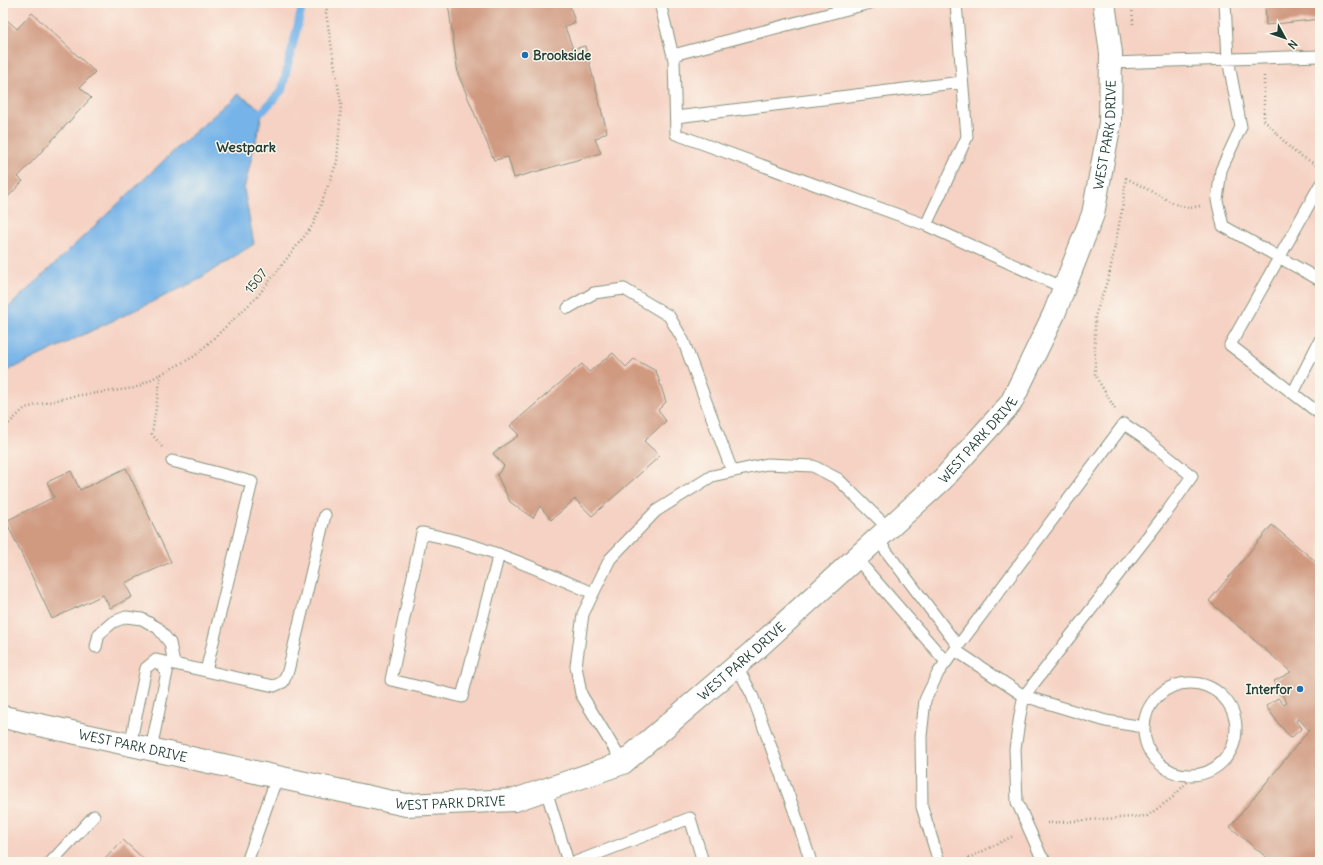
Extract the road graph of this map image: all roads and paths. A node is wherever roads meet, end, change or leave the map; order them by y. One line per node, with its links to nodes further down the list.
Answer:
1 (328, 3): 24 (path, 1507)
2 (660, 3): 7 (lane)
3 (870, 3): 7 (lane)
4 (956, 3): 12 (lane)
5 (1104, 3): 11 (street, WEST PARK DRIVE)
6 (1225, 3): 10 (lane)
7 (673, 55): 13 (lane)
8 (1320, 56): 9 (lane)
9 (1264, 58): 10 (lane); 14 (path)
10 (1228, 59): 11 (lane); 17 (lane)
11 (1111, 63): 21 (street, WEST PARK DRIVE)
12 (962, 82): 13 (lane); 18 (lane)
13 (676, 117): 18 (lane)
14 (1320, 167)
15 (1126, 178): 17 (path)
16 (1320, 185): 19 (lane)
17 (1217, 202): 19 (lane)
18 (926, 225): 21 (lane)
19 (1279, 258): 20 (lane); 25 (lane)
20 (1320, 280)
21 (1064, 288): 31 (street, WEST PARK DRIVE)
22 (568, 308): 29 (lane)
23 (1320, 340): 25 (lane)
24 (161, 374): 27 (path, 1507); 28 (path)
25 (1293, 393): 26 (lane)
26 (1320, 414)
27 (3, 429)
28 (172, 461): 41 (lane)
29 (732, 471): 31 (lane); 34 (lane)
30 (325, 515): 41 (lane)
31 (883, 534): 33 (street, WEST PARK DRIVE); 36 (lane)
32 (499, 554): 32 (lane); 34 (lane)
33 (856, 558): 38 (lane); 40 (street, WEST PARK DRIVE)
34 (593, 593): 47 (lane)
35 (96, 647): 39 (lane)
36 (956, 648): 38 (lane); 42 (lane); 42 (lane)
37 (156, 660): 39 (lane); 45 (lane); 46 (lane)
38 (946, 662): 59 (lane)
39 (174, 664): 41 (lane)
40 (737, 666): 47 (street, WEST PARK DRIVE); 58 (lane)
41 (206, 671)
42 (1024, 696): 44 (lane); 52 (lane)
43 (3, 717): 45 (street, WEST PARK DRIVE)
44 (1144, 728): 48 (lane); 48 (lane)
45 (130, 745): 46 (street, WEST PARK DRIVE)
46 (151, 749): 49 (street, WEST PARK DRIVE)
47 (623, 763): 50 (street, WEST PARK DRIVE)
48 (1194, 775): 52 (path)
49 (277, 777): 50 (street, WEST PARK DRIVE); 54 (lane)
50 (546, 790): 55 (lane)
51 (94, 816): 53 (lane)
52 (1029, 828): 60 (path); 61 (lane)
53 (51, 862)
54 (247, 862)
55 (568, 862)
56 (576, 862): 57 (lane)
57 (703, 862)
58 (811, 862)
59 (939, 862)
60 (961, 862)
61 (1046, 862)

